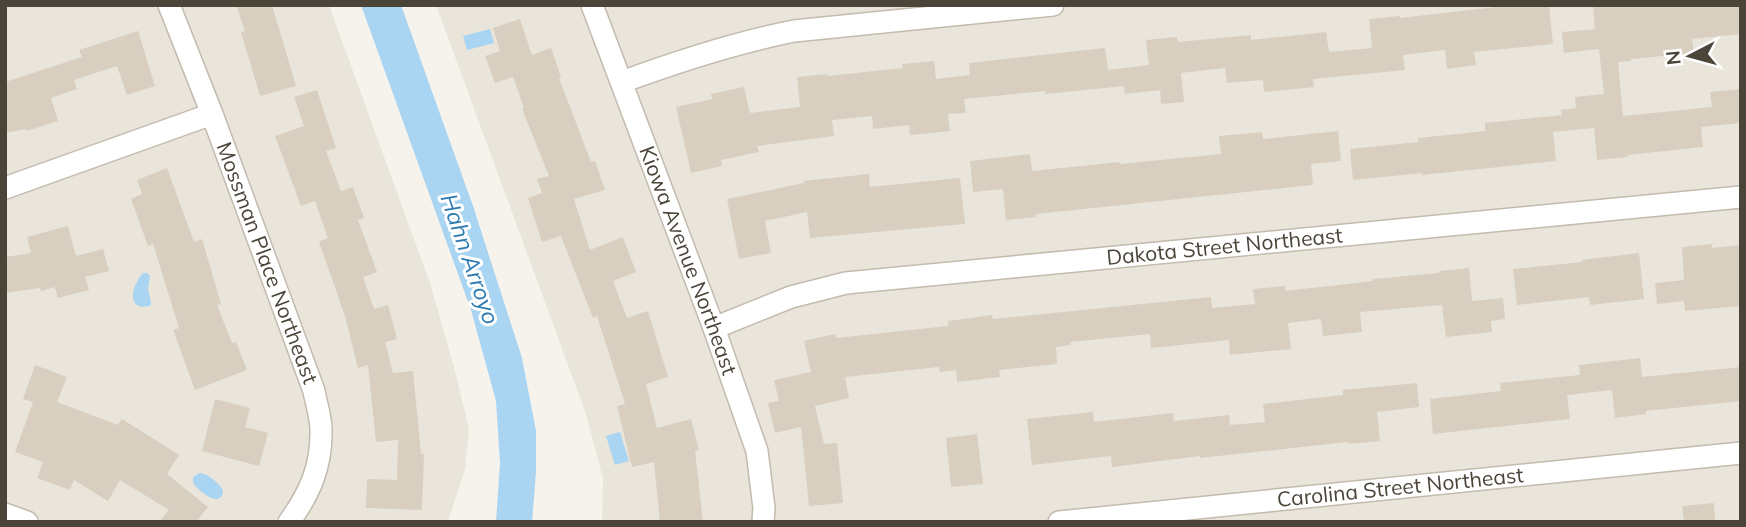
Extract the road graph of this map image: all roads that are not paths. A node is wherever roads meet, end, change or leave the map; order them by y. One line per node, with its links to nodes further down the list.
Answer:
1 (169, 5): 5 (street, Mossman Place Northeast)
2 (592, 5): 4 (street, Kiowa Avenue Northeast)
3 (1053, 5): 4 (street)
4 (622, 82): 8 (street, Kiowa Avenue Northeast)
5 (212, 114): 6 (street); 12 (street, Mossman Place Northeast)
6 (5, 188)
7 (1741, 197): 8 (street, Dakota Street Northeast)
8 (714, 328): 13 (street, Kiowa Avenue Northeast)
9 (1741, 453): 14 (street, Carolina Street Northeast)
10 (5, 514): 11 (street)
11 (27, 522)
12 (289, 522)
13 (763, 522)
14 (1059, 522)

